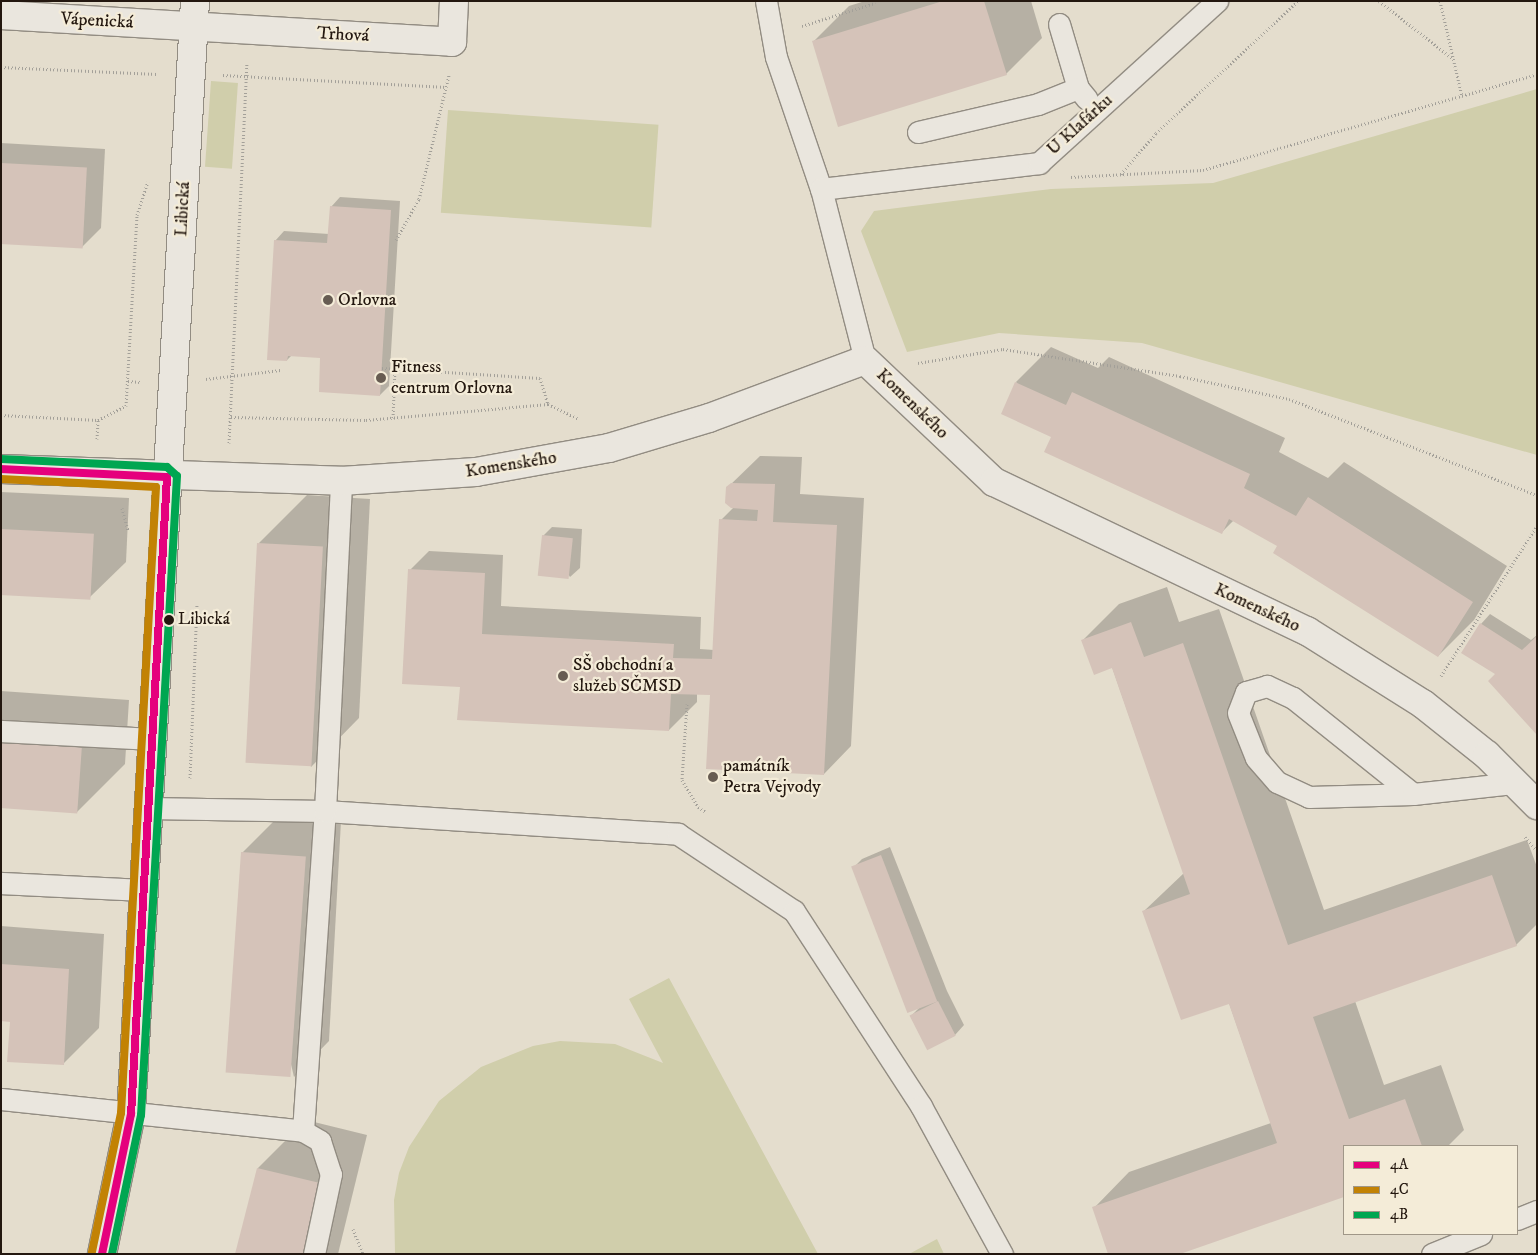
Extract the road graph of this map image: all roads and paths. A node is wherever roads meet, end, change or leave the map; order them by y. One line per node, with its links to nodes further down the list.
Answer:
1 (454, 1): 8 (street, Trhová)
2 (766, 1): 23 (lane)
3 (1217, 1): 18 (lane, U Klafárku)
4 (1298, 1): 20 (path)
5 (1379, 1): 12 (path)
6 (1440, 1): 12 (path)
7 (875, 3): 11 (path)
8 (194, 14): 9 (street, Vápenická); 33 (street, Libická)
9 (1, 16)
10 (1059, 24): 16 (lane)
11 (800, 28)
12 (1453, 58): 17 (path)
13 (1, 67): 15 (path)
14 (1537, 74): 17 (path)
15 (154, 83)
16 (1078, 88): 18 (lane); 19 (lane)
17 (1462, 96): 20 (path)
18 (1096, 110): 23 (lane, U Klafárku)
19 (918, 132)
20 (1121, 175): 22 (path)
21 (150, 176): 30 (path)
22 (1066, 177)
23 (821, 189): 25 (lane)
24 (396, 240): 29 (path)
25 (865, 360): 34 (street, Komenského); 35 (path); 42 (street, Komenského)
26 (382, 368): 27 (path)
27 (395, 368): 31 (path); 31 (path)
28 (280, 370): 29 (path)
29 (233, 376): 31 (path)
30 (1, 415)
31 (393, 418)
32 (1, 469): 33 (street, Komenského)
33 (167, 478): 34 (street, Komenského); 41 (street, Libická)
34 (340, 481): 47 (lane)
35 (1537, 495)
36 (1537, 526): 38 (path)
37 (198, 594): 46 (path)
38 (1457, 650)
39 (687, 704): 48 (path)
40 (1, 731): 41 (lane)
41 (152, 739): 45 (street, Libická)
42 (1514, 783): 43 (lane); 44 (street, Komenského)
43 (1413, 794): 43 (lane)
44 (1537, 805)
45 (148, 808): 46 (lane); 50 (street, Libická)
46 (189, 808): 47 (lane)
47 (325, 812): 53 (lane); 59 (lane)
48 (714, 817)
49 (1, 883): 50 (lane)
50 (144, 890): 52 (street, Libická)
51 (1, 1099): 52 (lane)
52 (131, 1114): 53 (lane); 57 (street, Libická)
53 (303, 1131): 58 (lane)
54 (1537, 1211): 55 (lane)
55 (1518, 1219)
56 (1479, 1235): 60 (lane)
57 (102, 1254)
58 (314, 1254)
59 (1002, 1254)
60 (1432, 1254)

